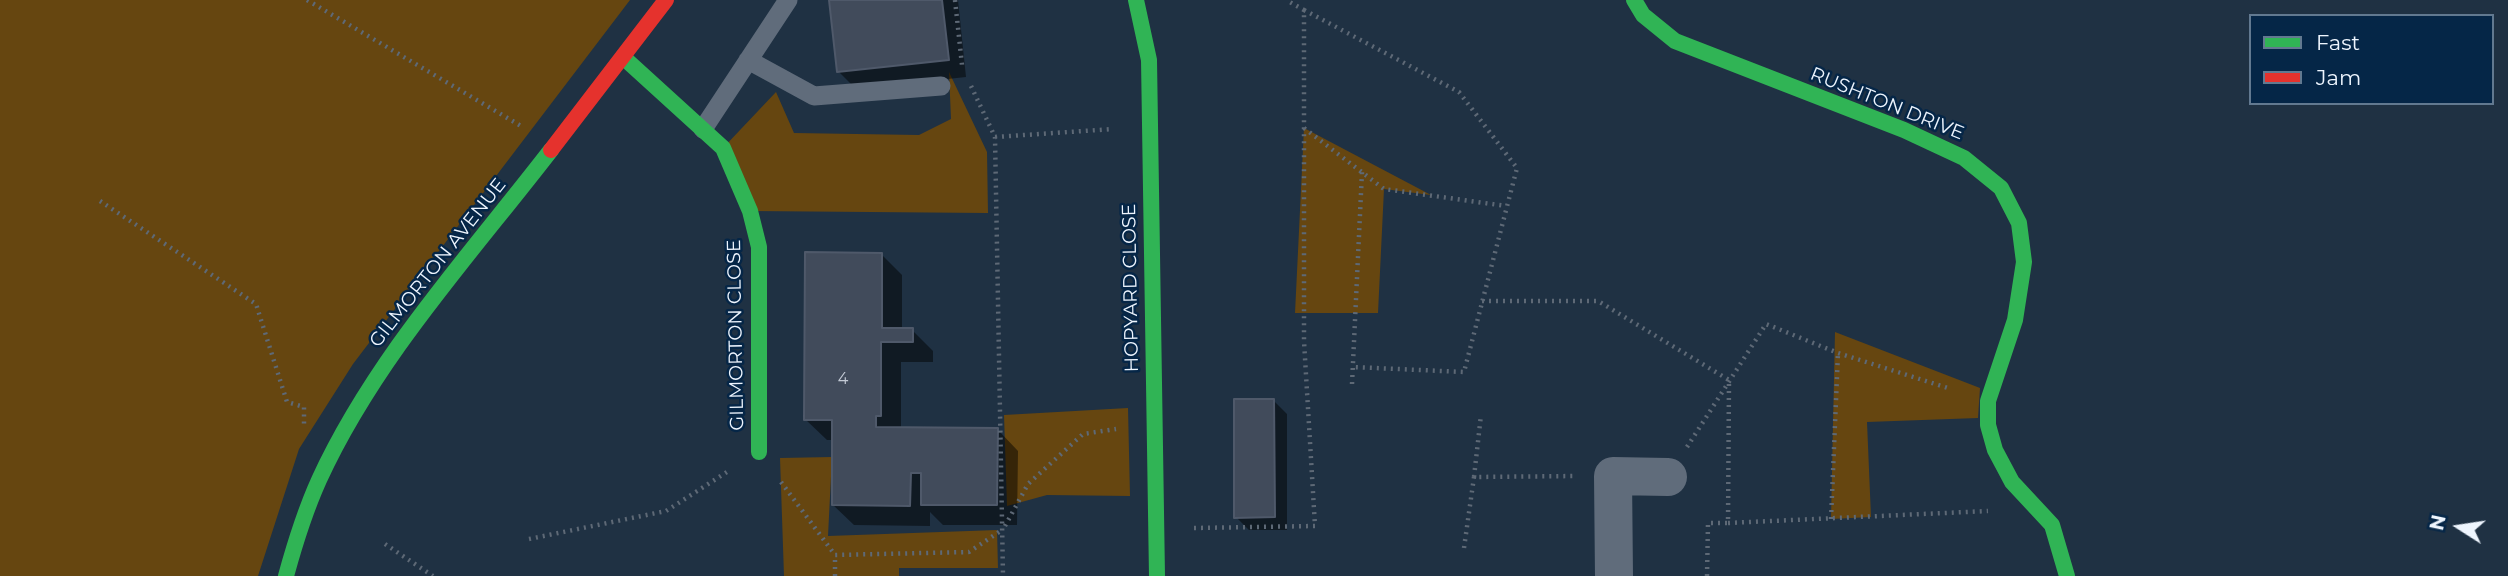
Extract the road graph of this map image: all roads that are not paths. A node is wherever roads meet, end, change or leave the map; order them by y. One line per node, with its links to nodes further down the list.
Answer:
1 (666, 0): 5 (street, GILMORTON AVENUE)
2 (788, 0): 6 (lane)
3 (1136, 0): 12 (street, HOPYARD CLOSE)
4 (1634, 0): 14 (street, RUSHTON DRIVE)
5 (623, 57): 8 (street, GILMORTON CLOSE); 11 (street, GILMORTON AVENUE)
6 (748, 60): 7 (lane); 8 (lane)
7 (941, 86)
8 (703, 129): 9 (street, GILMORTON CLOSE)
9 (759, 452)
10 (1668, 477): 13 (street)
11 (286, 576)
12 (1157, 576)
13 (1614, 576)
14 (2067, 576)

